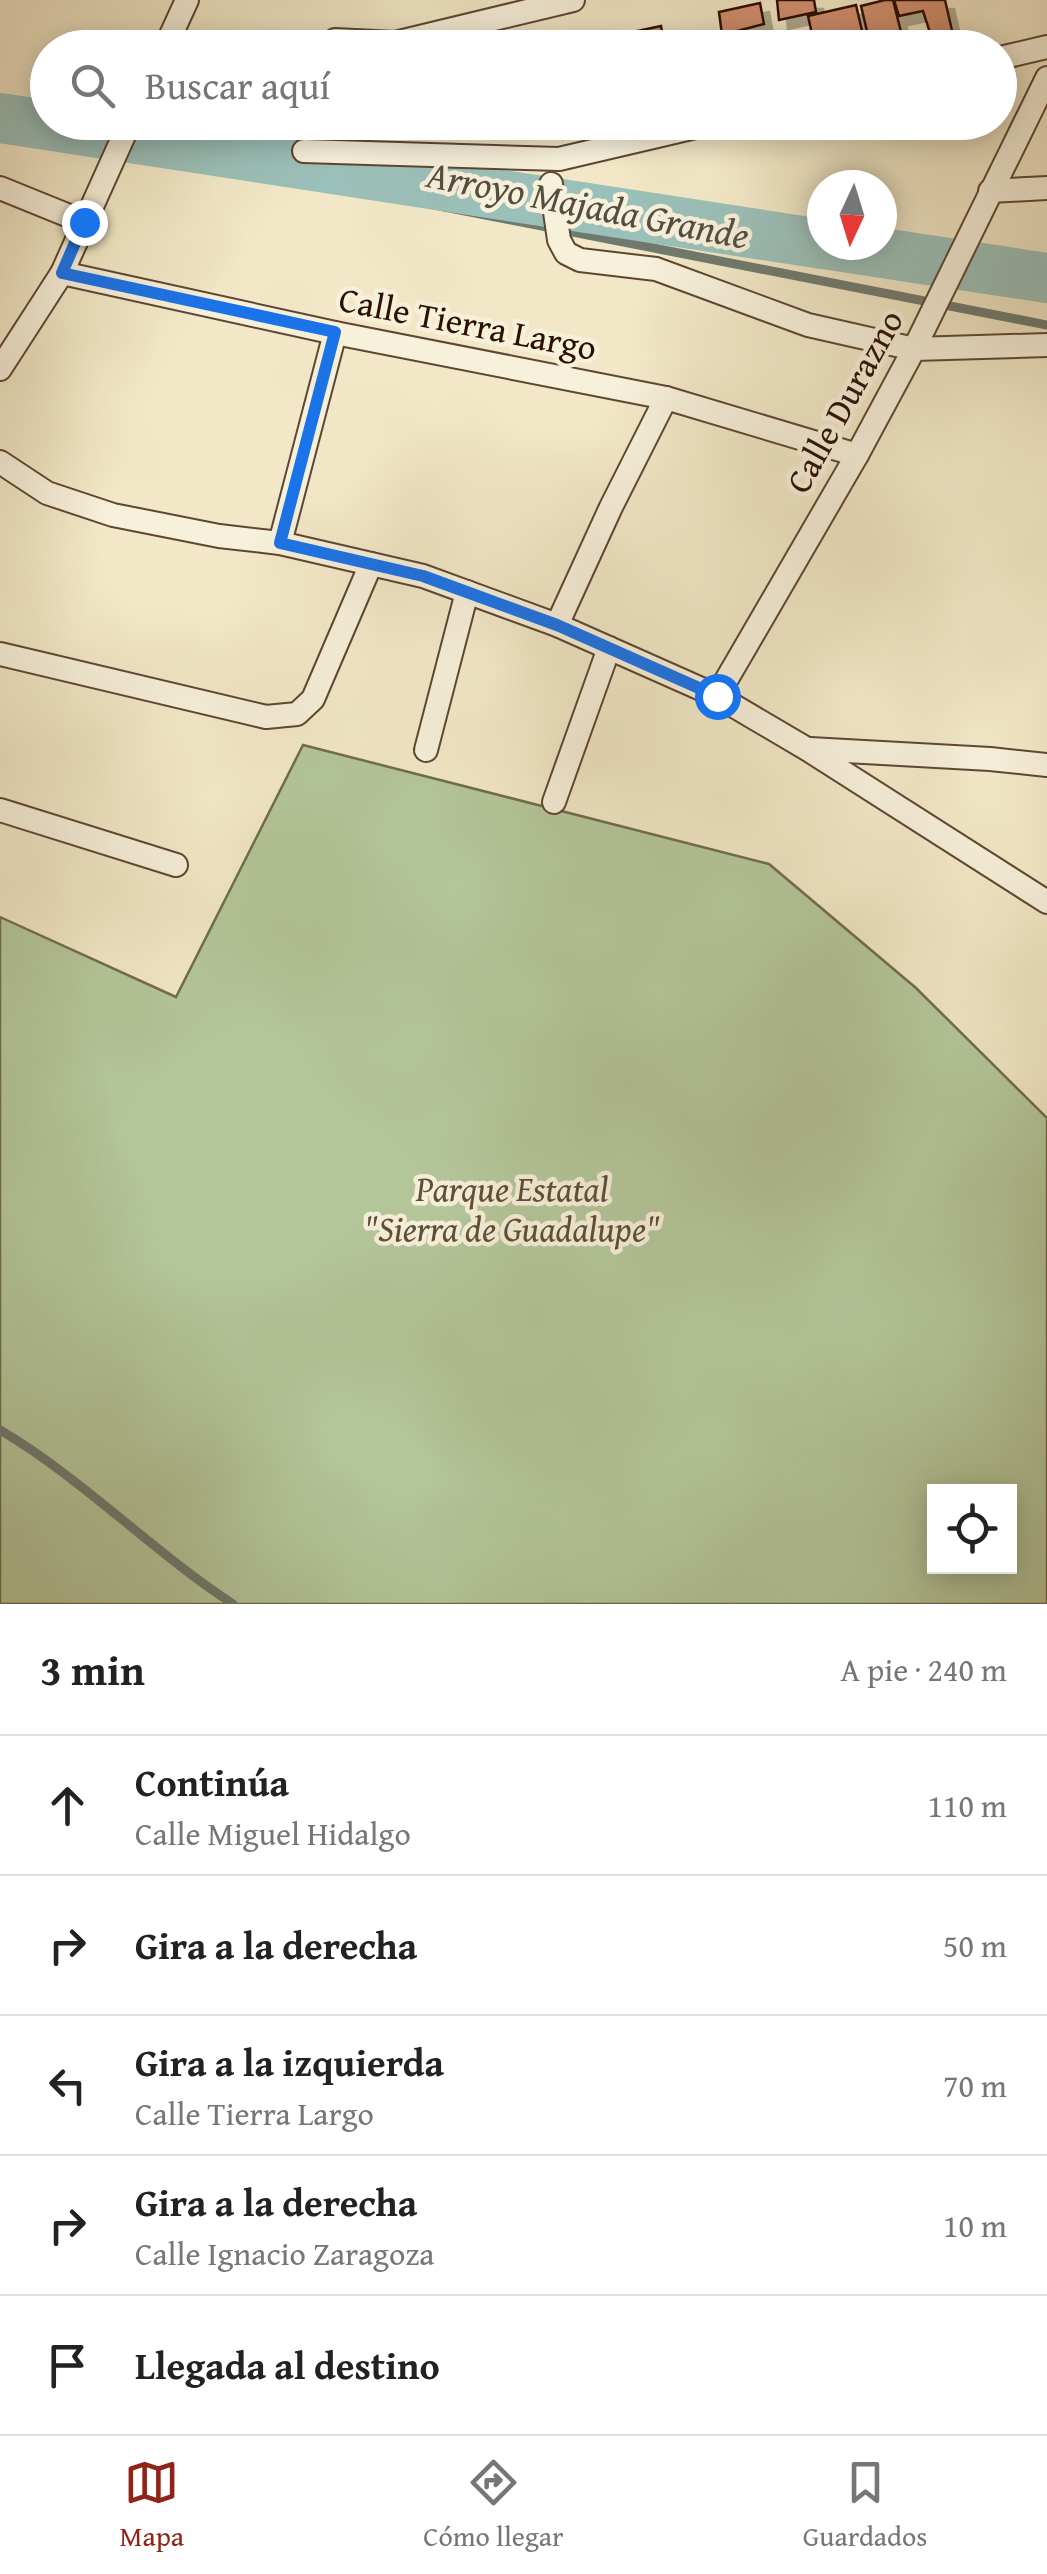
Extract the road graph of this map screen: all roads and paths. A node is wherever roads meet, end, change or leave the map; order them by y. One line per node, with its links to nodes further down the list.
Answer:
1 (186, 0): 3 (street)
2 (573, 0): 4 (street)
3 (172, 30)
4 (446, 30)
5 (1047, 47): 6 (street)
6 (1017, 54)
7 (1047, 78): 8 (street, Calle Durazno)
8 (1017, 138)
9 (122, 140): 17 (street)
10 (638, 140): 12 (street)
11 (1016, 140): 16 (street, Calle Durazno)
12 (304, 151)
13 (551, 184): 21 (street)
14 (0, 188): 17 (street)
15 (1047, 188): 16 (street)
16 (990, 192): 21 (street, Calle Durazno)
17 (84, 222): 18 (street)
18 (62, 273): 19 (street, Calle Tierra Largo); 22 (street)
19 (335, 332): 23 (street, Calle Tierra Largo); 26 (street)
20 (1047, 345): 21 (street)
21 (914, 349): 24 (street, Calle Durazno)
22 (0, 368)
23 (666, 398): 24 (street, Calle Tierra Largo); 29 (street)
24 (857, 455): 32 (street, Calle Durazno)
25 (0, 462): 26 (street)
26 (280, 543): 27 (street)
27 (371, 564): 28 (street); 31 (street)
28 (468, 592): 29 (street); 34 (street)
29 (557, 625): 30 (street)
30 (610, 648): 32 (street); 36 (street)
31 (0, 654)
32 (717, 696): 33 (street)
33 (807, 749): 35 (street); 39 (street)
34 (426, 750)
35 (1047, 766)
36 (554, 802)
37 (0, 810): 38 (street)
38 (176, 865)
39 (1047, 902)

